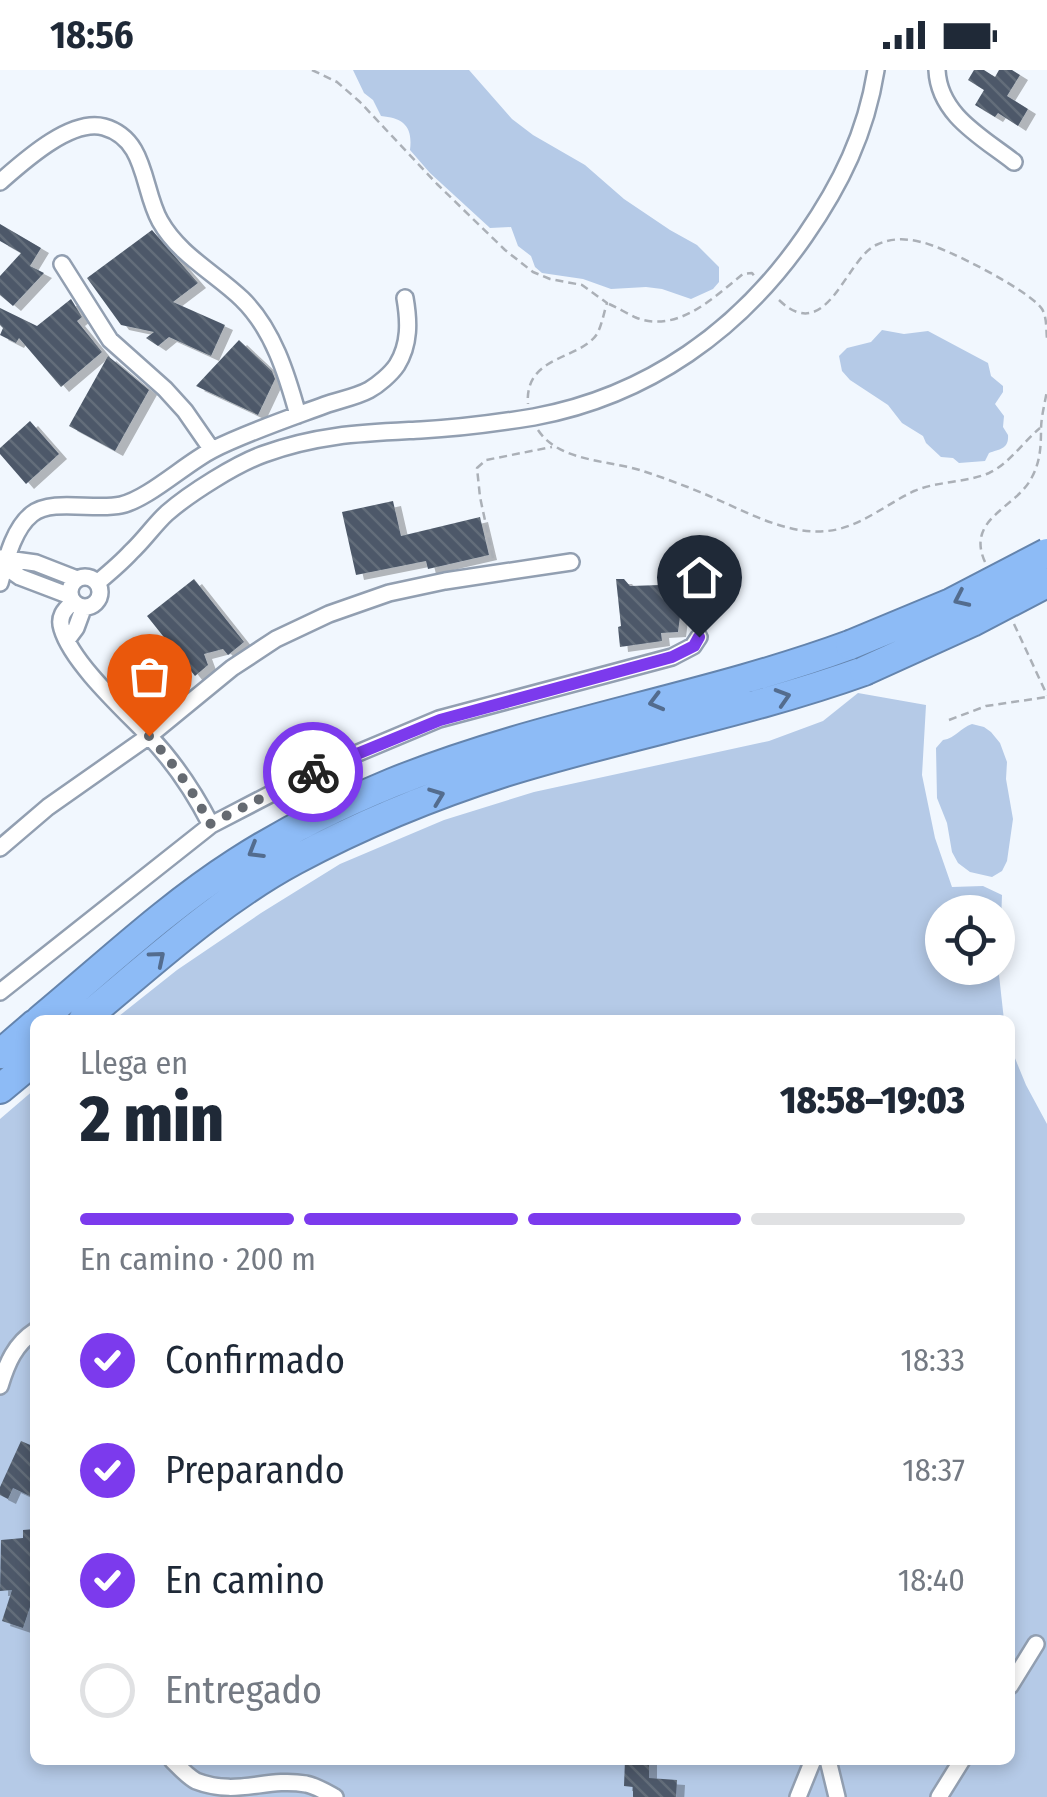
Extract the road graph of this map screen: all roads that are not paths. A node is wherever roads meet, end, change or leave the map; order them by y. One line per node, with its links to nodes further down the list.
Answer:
1 (876, 70): 15 (street)
2 (937, 70): 3 (street)
3 (1014, 162)
4 (0, 182): 7 (street)
5 (62, 264): 8 (street)
6 (405, 298): 7 (street)
7 (298, 415): 8 (street)
8 (212, 450): 12 (street)
9 (1047, 542): 14 (highway, bridge)
10 (1047, 553): 14 (highway, bridge)
11 (571, 562): 21 (street)
12 (2, 566): 13 (street); 18 (street)
13 (77, 579): 15 (street); 18 (street)
14 (998, 581): 25 (highway, one-way to 25, bridge)
15 (98, 583): 18 (street)
16 (1047, 583): 20 (highway, bridge)
17 (1047, 600): 20 (highway, bridge)
18 (75, 603): 21 (street)
19 (699, 637): 22 (street)
20 (864, 671): 26 (highway, one-way to 20)
21 (149, 736): 22 (street); 23 (street)
22 (210, 824): 24 (street)
23 (0, 848)
24 (0, 992)
25 (46, 1015)
26 (89, 1015)
27 (30, 1029): 28 (highway)
28 (0, 1054)
29 (30, 1064): 30 (highway)
30 (0, 1089)
31 (30, 1334): 32 (street)
32 (0, 1386)
33 (1036, 1644): 34 (street)
34 (1015, 1678)
35 (177, 1765): 39 (street)
36 (811, 1765): 40 (street)
37 (829, 1765): 41 (street)
38 (959, 1765): 42 (street)
39 (335, 1797)
40 (798, 1797)
41 (836, 1797)
42 (939, 1797)

